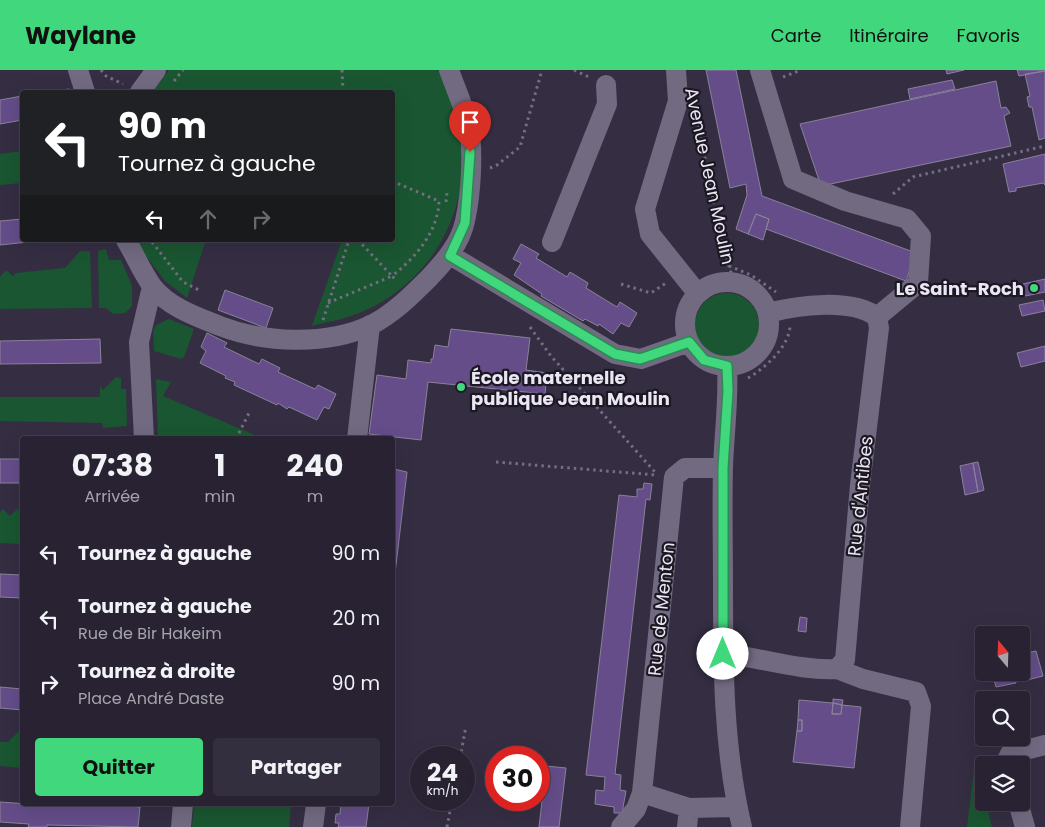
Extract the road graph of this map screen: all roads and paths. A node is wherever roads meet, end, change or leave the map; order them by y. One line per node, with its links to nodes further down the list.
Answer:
1 (78, 70): 10 (street)
2 (101, 70): 11 (path)
3 (156, 70): 11 (street)
4 (342, 70): 12 (path)
5 (449, 70): 15 (street)
6 (542, 70): 15 (path)
7 (676, 70): 26 (street, Avenue Jean Moulin)
8 (760, 70): 19 (street)
9 (606, 85): 24 (street)
10 (84, 90)
11 (136, 90)
12 (343, 90)
13 (695, 108): 28 (path, Avenue Jean Moulin)
14 (1045, 146): 19 (path)
15 (470, 176): 25 (street)
16 (395, 182): 27 (path)
17 (449, 185): 18 (path)
18 (446, 202)
19 (876, 210): 36 (street)
20 (127, 242): 30 (street)
21 (152, 242): 31 (path)
22 (348, 242): 34 (path)
23 (360, 242): 27 (path)
24 (552, 242)
25 (450, 256): 33 (street); 40 (street)
26 (681, 272): 29 (path); 32 (street, Avenue Jean Moulin)
27 (392, 276): 33 (path); 34 (path)
28 (734, 282): 32 (street); 35 (street)
29 (621, 284)
30 (152, 286): 39 (street); 43 (street)
31 (201, 291)
32 (698, 294): 40 (street)
33 (412, 296): 38 (street)
34 (328, 303): 39 (path)
35 (768, 313): 36 (street); 41 (street)
36 (877, 317): 49 (street, Rue d'Antibes)
37 (529, 324): 46 (path)
38 (370, 325): 39 (street); 45 (street)
39 (316, 339)
40 (689, 342): 41 (street)
41 (727, 366): 47 (street)
42 (250, 411): 44 (path)
43 (144, 436)
44 (238, 436)
45 (357, 436)
46 (496, 462)
47 (723, 468): 48 (street); 54 (street, Rue de Menton)
48 (723, 654): 49 (street); 57 (street)
49 (837, 669): 66 (street)
50 (466, 726): 52 (path)
51 (1045, 745): 53 (street)
52 (462, 746)
53 (1009, 756)
54 (642, 793): 60 (street); 64 (street, Rue de Menton)
55 (183, 806): 61 (street)
56 (316, 806): 62 (street)
57 (737, 807): 60 (street); 65 (street)
58 (450, 811): 63 (path)
59 (1021, 811): 67 (street)
60 (688, 818)
61 (181, 827)
62 (313, 827)
63 (447, 827)
64 (621, 827)
65 (742, 827)
66 (910, 827)
67 (1025, 827)

